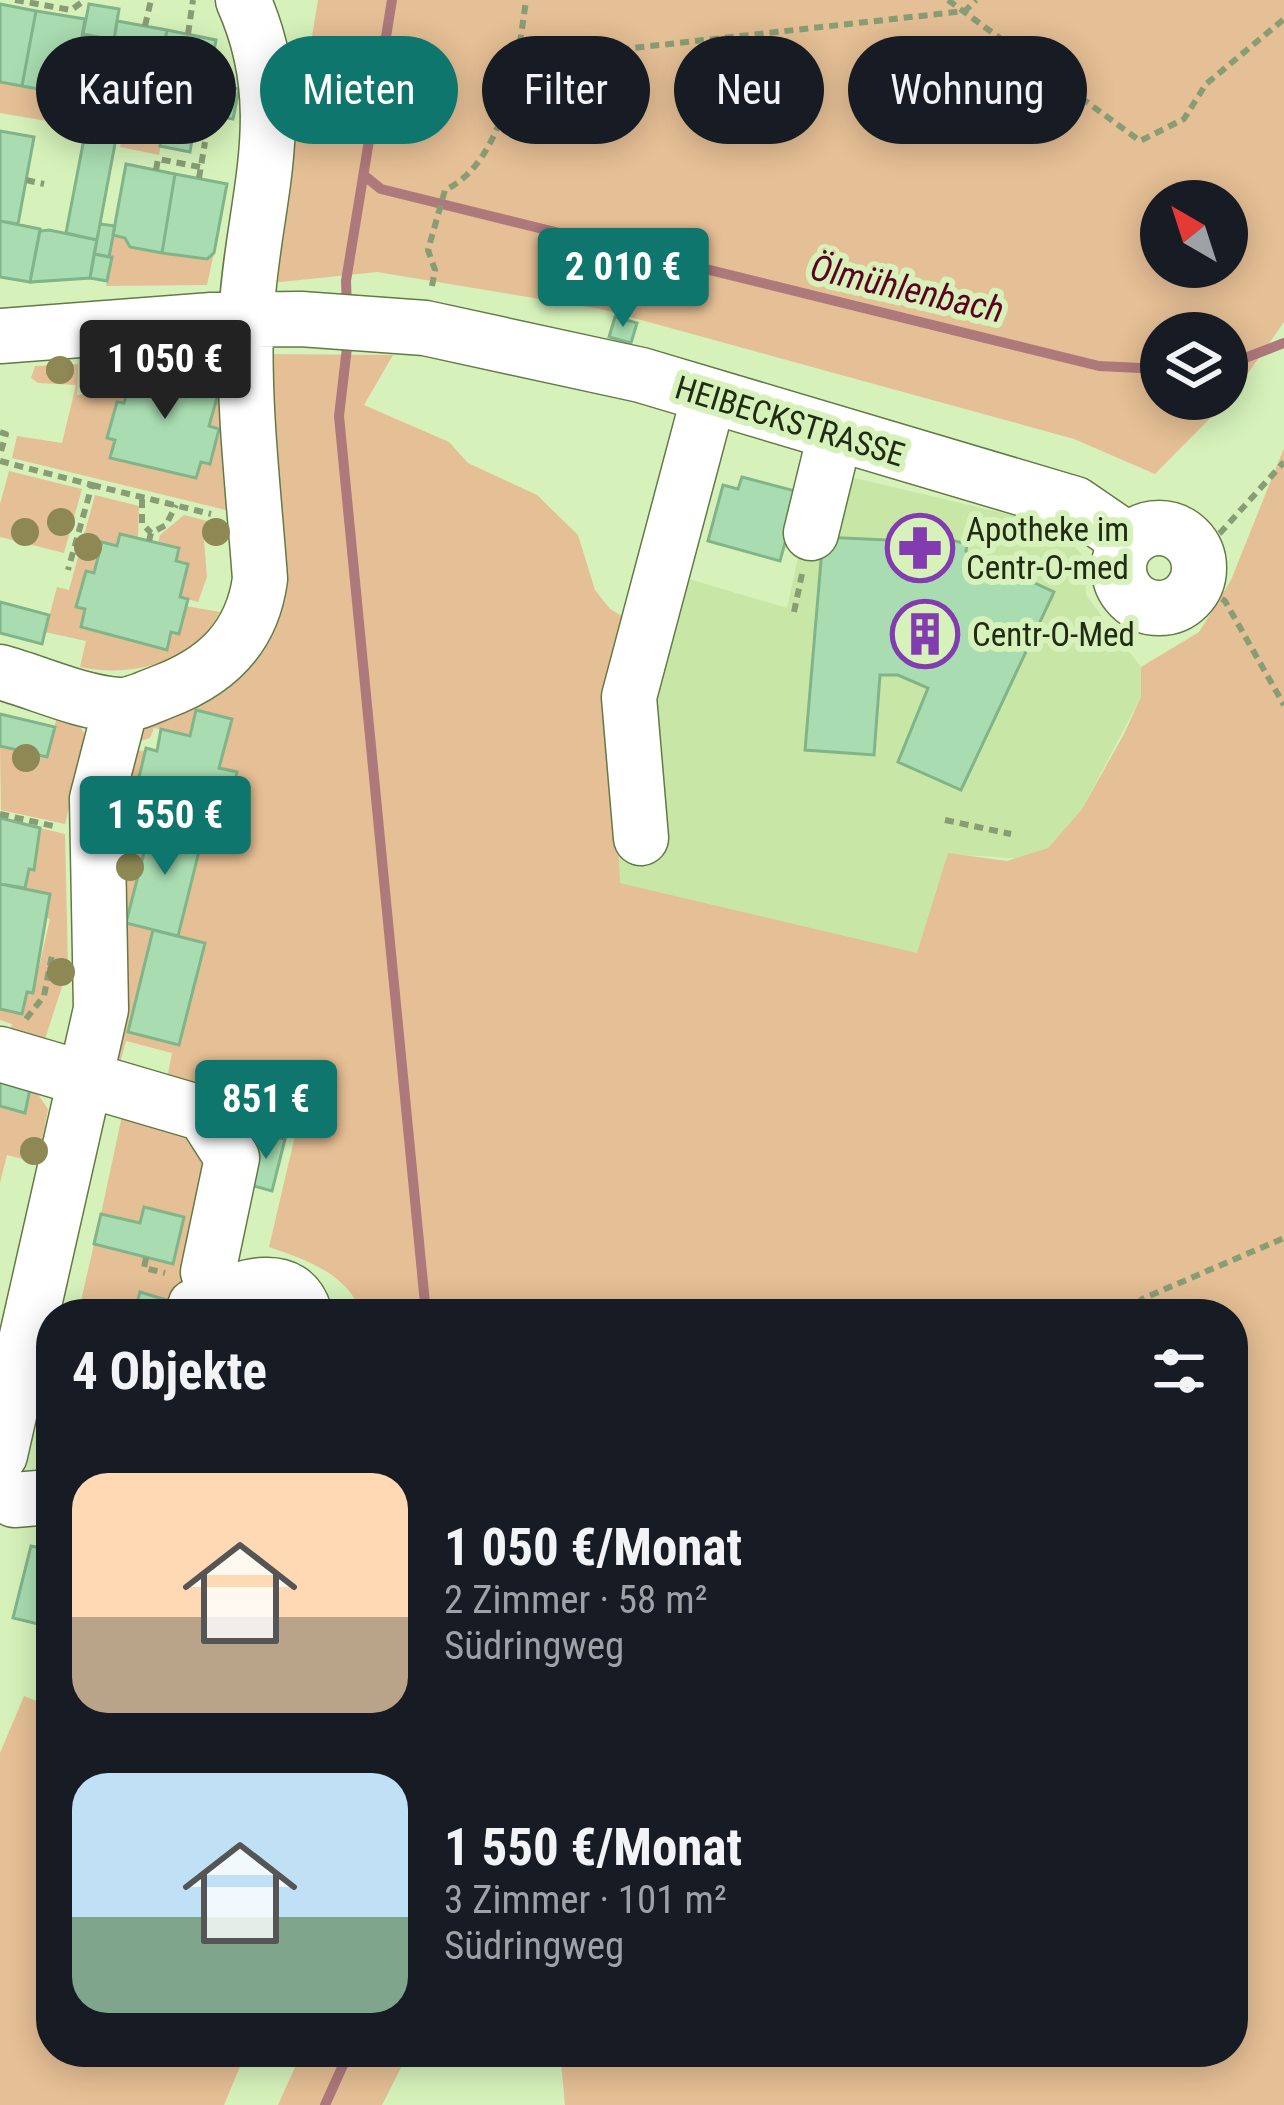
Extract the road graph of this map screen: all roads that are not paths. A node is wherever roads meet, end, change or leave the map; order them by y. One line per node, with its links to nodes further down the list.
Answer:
1 (243, 0): 3 (street)
2 (0, 314): 4 (street, HEIBECKSTRASSE)
3 (246, 320): 4 (street, HEIBECKSTRASSE); 6 (street, HEIBECKSTRASSE); 11 (street)
4 (80, 327): 5 (street, HEIBECKSTRASSE)
5 (0, 336)
6 (709, 396): 7 (street, HEIBECKSTRASSE); 12 (street)
7 (835, 435): 8 (street); 9 (street, HEIBECKSTRASSE)
8 (811, 533)
9 (1129, 541): 9 (street)
10 (0, 672): 11 (street)
11 (121, 706): 14 (street)
12 (641, 838)
13 (6, 1039): 14 (street)
14 (86, 1078): 15 (street); 16 (street)
15 (200, 1293)
16 (47, 1299)
17 (214, 1299): 18 (street)
18 (301, 1299)
19 (36, 1364): 20 (street)
20 (13, 1495)

